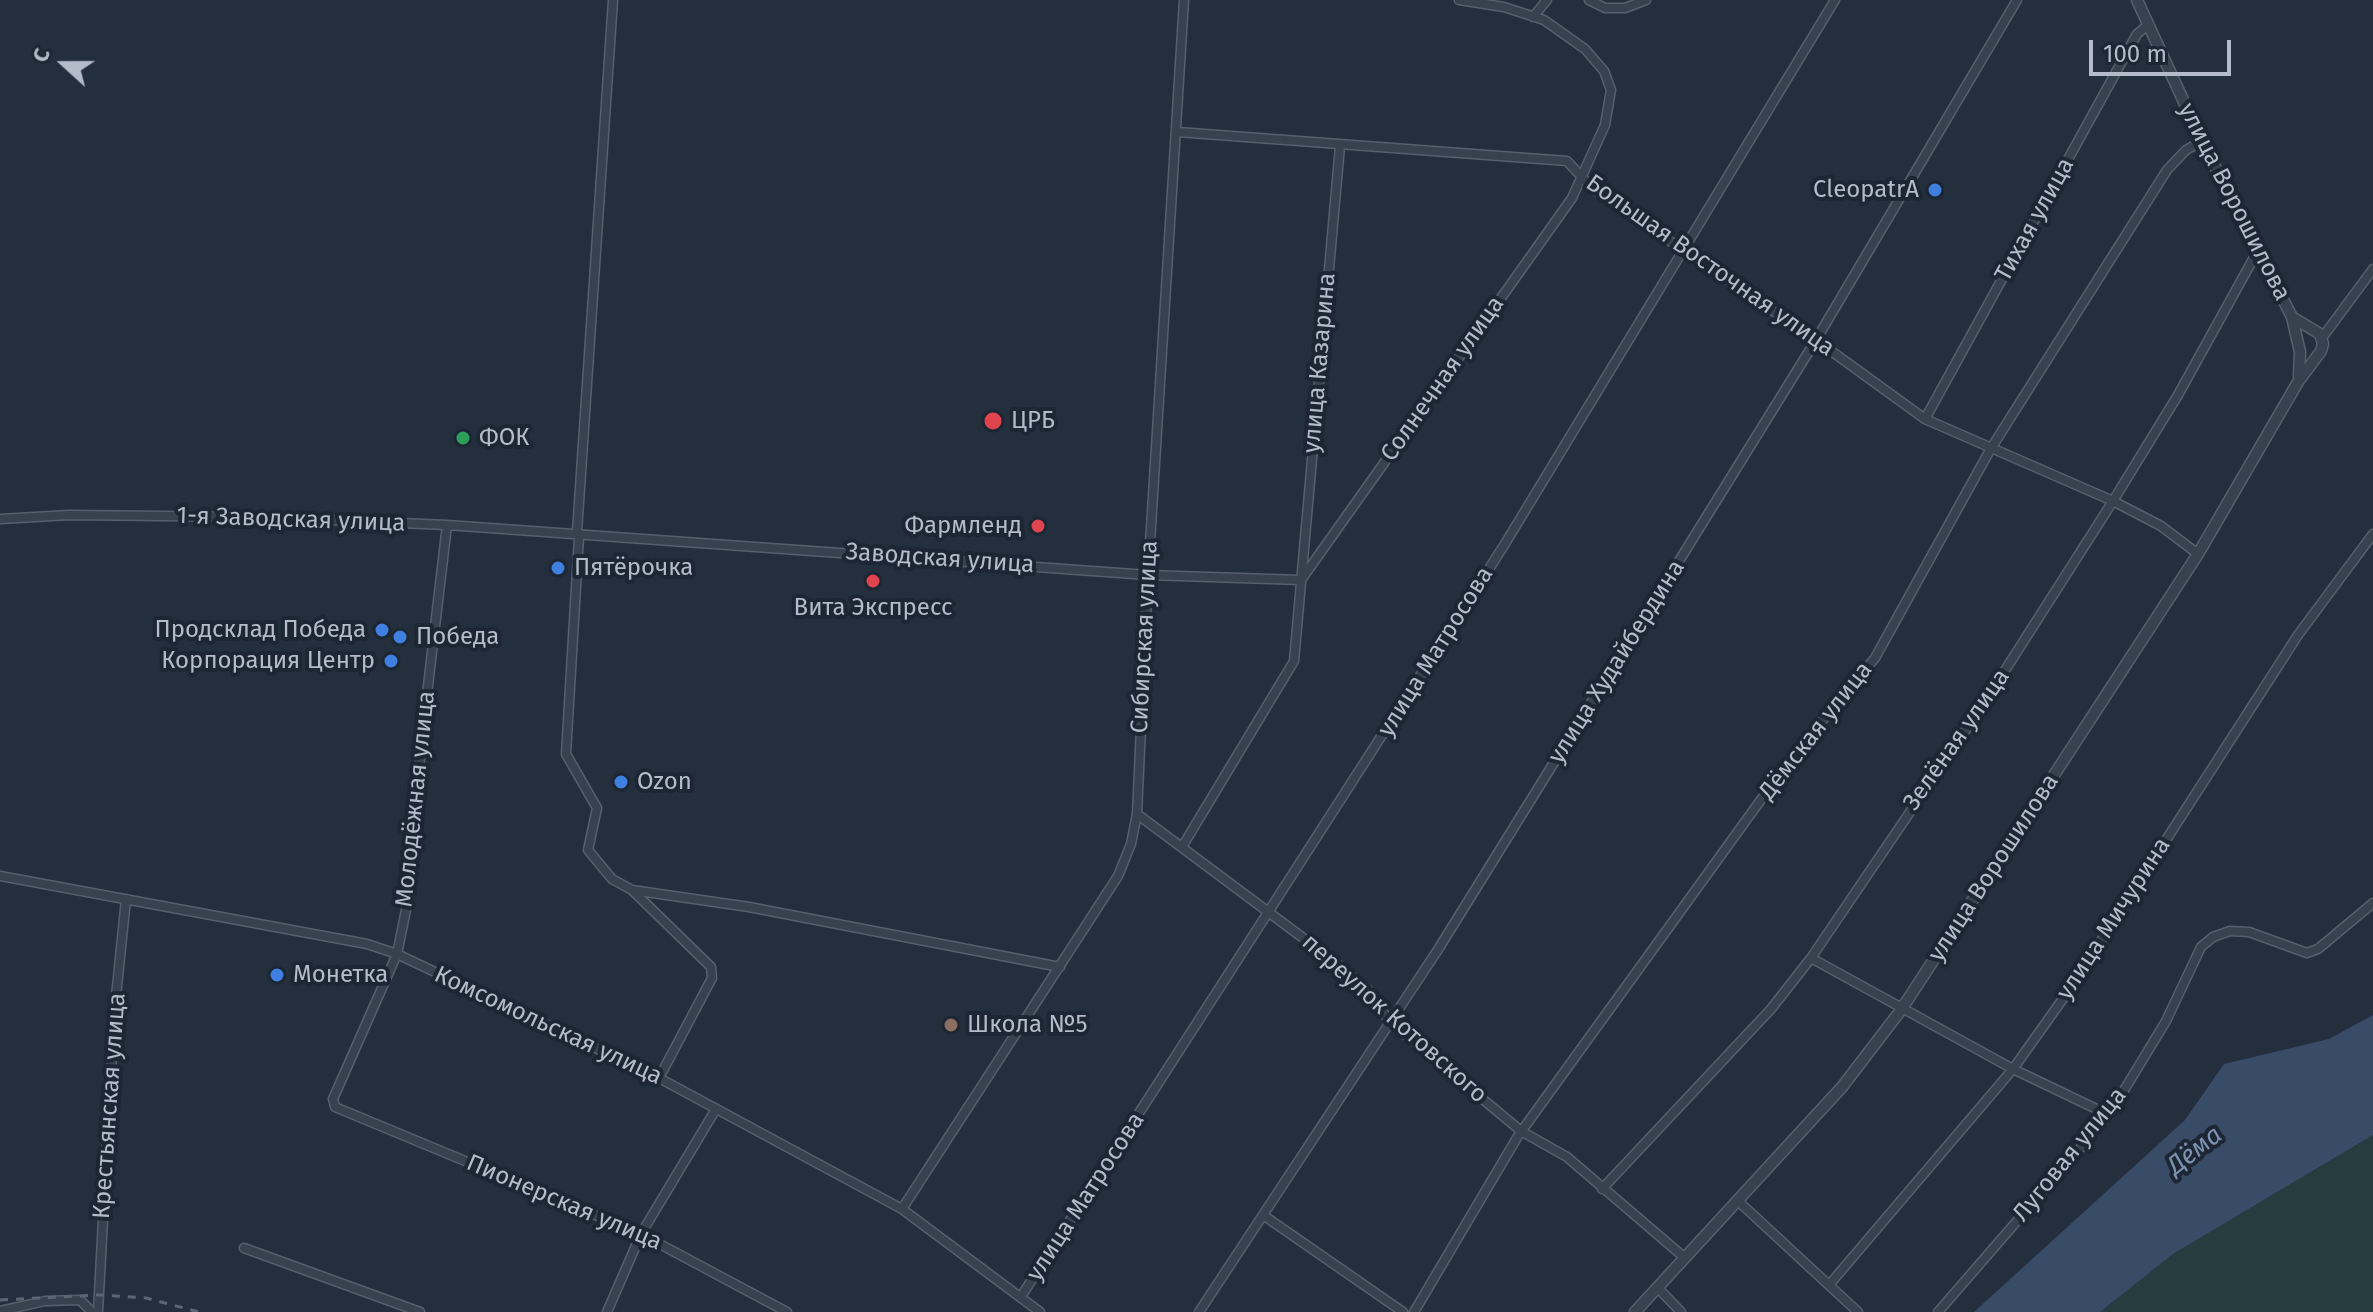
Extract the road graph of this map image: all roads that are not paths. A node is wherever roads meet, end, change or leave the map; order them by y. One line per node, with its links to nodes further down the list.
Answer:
1 (613, 0): 33 (street)
2 (1184, 0): 12 (street, Сибирская улица)
3 (1459, 0): 10 (street, Солнечная улица)
4 (1547, 0): 10 (street)
5 (1589, 0): 6 (street)
6 (1646, 0)
7 (1835, 0): 16 (street, улица Матросова)
8 (2017, 0): 22 (street, улица Худайбердина)
9 (2137, 0): 11 (street, улица Ворошилова)
10 (1533, 17): 15 (street, Солнечная улица)
11 (2148, 25): 13 (street, улица Ворошилова); 27 (street, Тихая улица)
12 (1178, 132): 14 (street, Большая Восточная улица); 35 (street, Сибирская улица)
13 (2202, 141): 17 (street, улица Ворошилова); 28 (street, Дёмская улица)
14 (1340, 146): 15 (street, Большая Восточная улица); 36 (street, улица Казарина)
15 (1584, 178): 16 (street, Большая Восточная улица); 36 (street, Солнечная улица)
16 (1684, 250): 22 (street, Большая Восточная улица); 43 (street, улица Матросова)
17 (2257, 252): 19 (street, улица Ворошилова); 29 (street, Зелёная улица)
18 (2373, 269): 21 (street)
19 (2292, 317): 20 (street, улица Ворошилова); 23 (street, улица Ворошилова)
20 (2310, 330): 21 (street); 23 (street)
21 (2322, 338): 25 (street)
22 (1816, 340): 27 (street, Большая Восточная улица); 48 (street, улица Худайбердина)
23 (2297, 340): 24 (street)
24 (2300, 352): 25 (street); 26 (street, улица Ворошилова)
25 (2315, 356): 26 (street, улица Ворошилова)
26 (2298, 382): 34 (street, улица Ворошилова)
27 (1925, 419): 28 (street, Большая Восточная улица)
28 (1990, 450): 29 (street, Большая Восточная улица); 54 (street, Дёмская улица)
29 (2113, 501): 34 (street, Большая Восточная улица); 45 (street, Зелёная улица)
30 (0, 519): 31 (street, 1-я Заводская улица)
31 (447, 525): 33 (street, 1-я Заводская улица); 44 (street, Молодёжная улица)
32 (2373, 534): 49 (street, улица Мичурина)
33 (578, 535): 35 (street, Заводская улица); 40 (street)
34 (2198, 554): 47 (street, улица Ворошилова)
35 (1148, 575): 36 (street, Заводская улица); 37 (street, Сибирская улица)
36 (1301, 580): 38 (street, улица Казарина)
37 (1137, 814): 38 (street, переулок Котовского); 46 (street, Сибирская улица)
38 (1182, 847): 43 (street, переулок Котовского)
39 (0, 876): 41 (street, Комсомольская улица)
40 (632, 890): 46 (street); 50 (street)
41 (126, 899): 44 (street, Комсомольская улица); 66 (street, Крестьянская улица)
42 (2373, 903): 53 (street, Луговая улица)
43 (1271, 912): 48 (street, переулок Котовского); 64 (street, улица Матросова)
44 (397, 954): 50 (street, Комсомольская улица); 51 (street, Молодёжная улица)
45 (1811, 958): 47 (street); 55 (street, Зелёная улица)
46 (1060, 967): 57 (street, Сибирская улица)
47 (1901, 1010): 49 (street); 56 (street, улица Ворошилова)
48 (1390, 1022): 54 (street, переулок Котовского); 58 (street, улица Худайбердина)
49 (2013, 1069): 53 (street); 62 (street, улица Мичурина)
50 (659, 1078): 52 (street, Комсомольская улица)
51 (335, 1107): 59 (street, Пионерская улица)
52 (716, 1109): 57 (street, Комсомольская улица); 59 (street)
53 (2109, 1115): 77 (street, Луговая улица)
54 (1521, 1131): 55 (street, переулок Котовского); 73 (street, Дёмская улица)
55 (1602, 1189): 61 (street, переулок Котовского)
56 (1738, 1201): 61 (street, улица Ворошилова); 62 (street)
57 (902, 1209): 64 (street, Комсомольская улица)
58 (1263, 1215): 71 (street, улица Худайбердина); 72 (street)
59 (641, 1234): 68 (street); 69 (street, Пионерская улица)
60 (244, 1248): 67 (street)
61 (1685, 1258): 63 (street, улица Ворошилова)
62 (1829, 1285): 76 (street)
63 (1658, 1288): 74 (street, улица Ворошилова); 75 (street)
64 (1022, 1295): 70 (street, Комсомольская улица)
65 (0, 1311): 66 (street)
66 (95, 1312)
67 (420, 1312)
68 (607, 1312)
69 (787, 1312)
70 (1040, 1312)
71 (1199, 1312)
72 (1403, 1312)
73 (1414, 1312)
74 (1635, 1312)
75 (1681, 1312)
76 (1858, 1312)
77 (1938, 1312)

